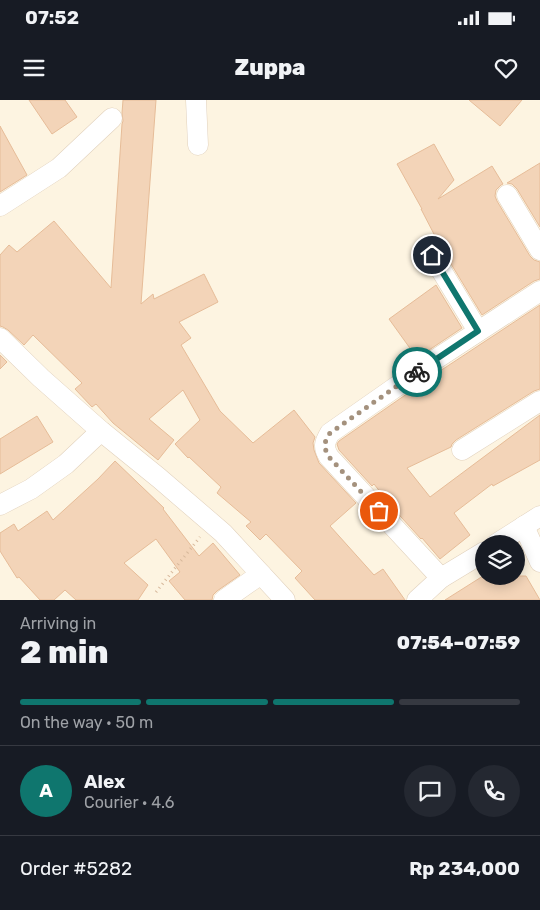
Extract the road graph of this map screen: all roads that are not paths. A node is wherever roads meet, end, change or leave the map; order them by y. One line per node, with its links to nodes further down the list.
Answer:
1 (196, 100): 3 (street)
2 (112, 118): 5 (street)
3 (198, 145)
4 (507, 195): 6 (street)
5 (0, 206)
6 (540, 250)
7 (432, 255): 9 (street)
8 (540, 291): 9 (street)
9 (478, 331): 20 (street)
10 (0, 338): 12 (street)
11 (540, 401): 13 (street)
12 (101, 432): 14 (street); 19 (street)
13 (462, 450)
14 (0, 505)
15 (532, 521): 16 (street); 18 (street)
16 (510, 535)
17 (475, 557): 20 (street)
18 (540, 562)
19 (261, 574): 21 (street); 22 (street)
20 (441, 578): 23 (street)
21 (224, 600)
22 (285, 600)
23 (417, 600)

